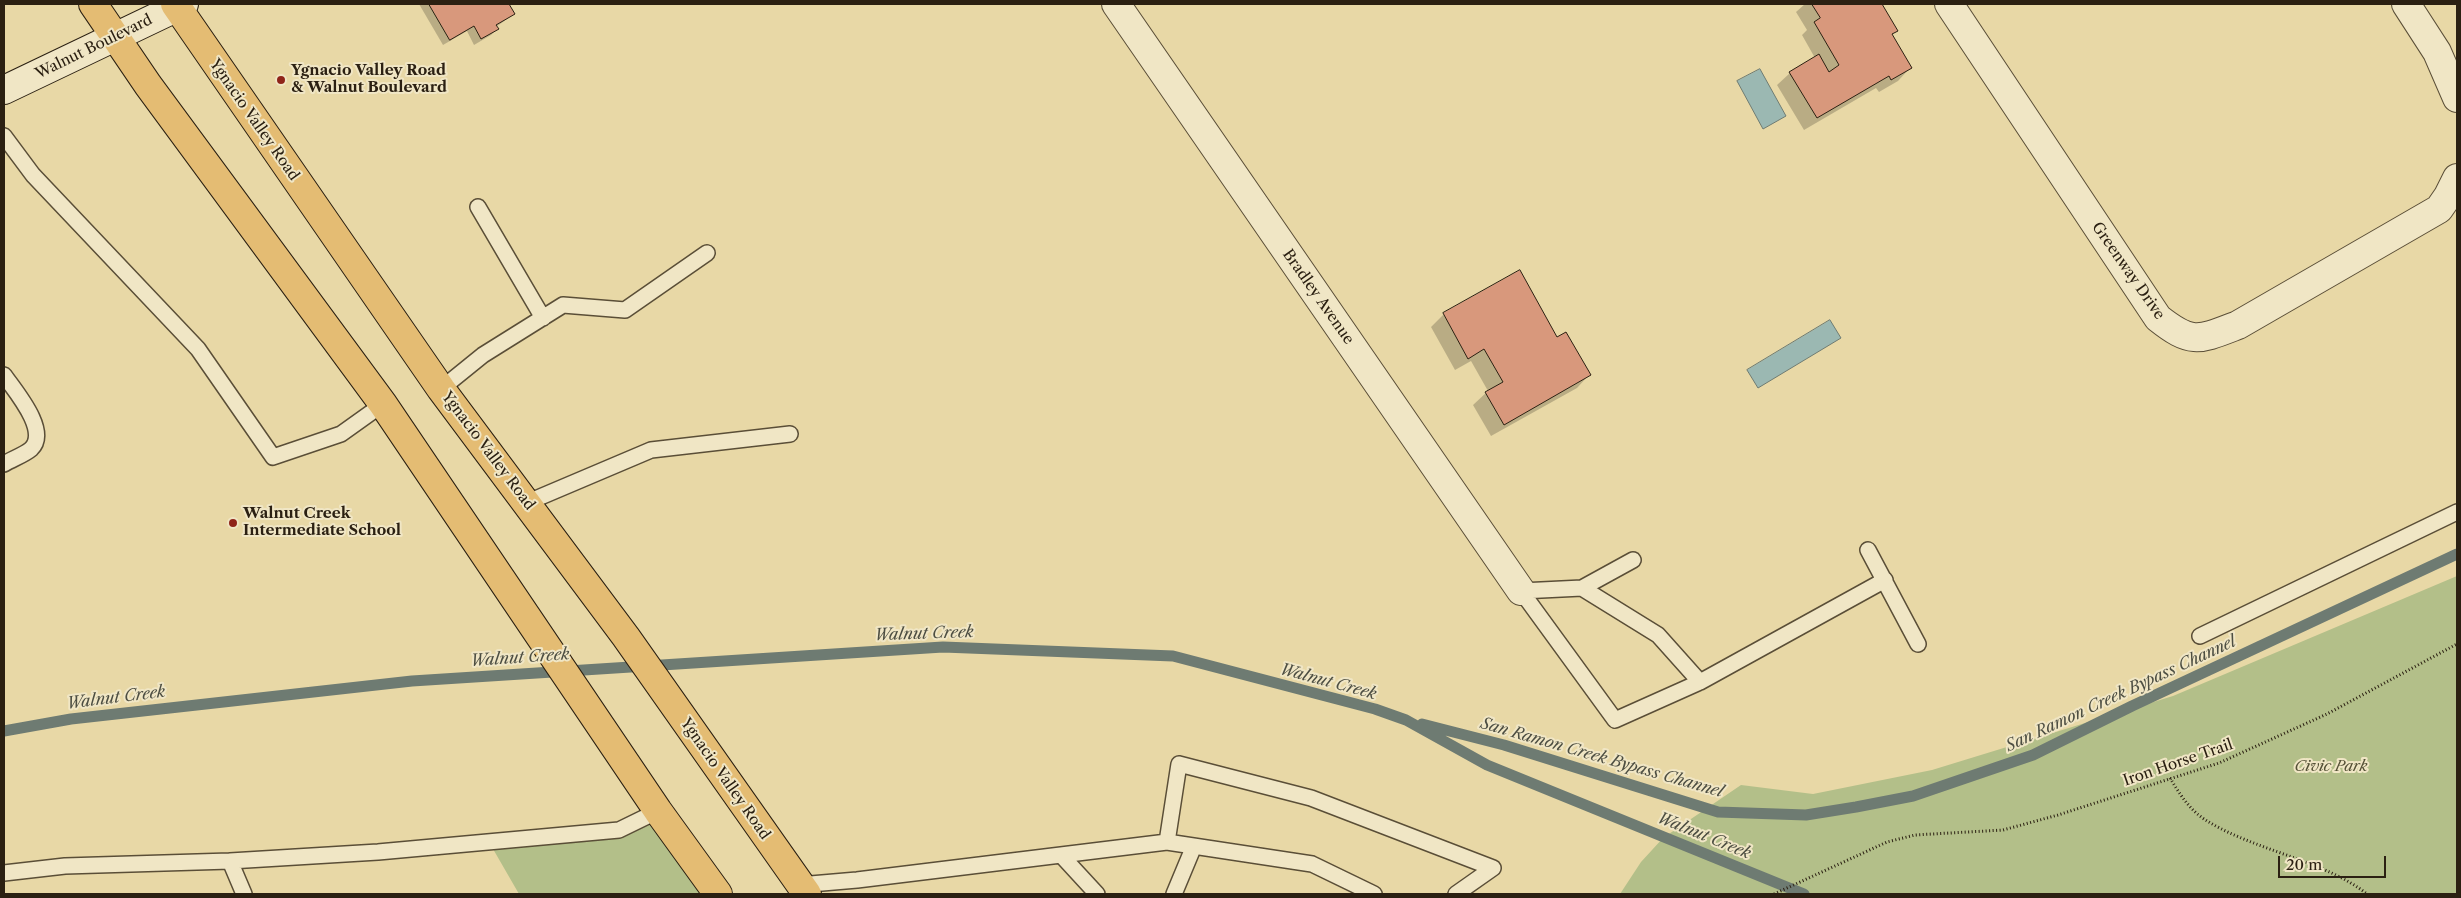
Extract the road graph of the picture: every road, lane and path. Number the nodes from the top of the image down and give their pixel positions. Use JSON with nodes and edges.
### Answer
{"nodes":[{"id":1,"x":93,"y":4,"type":"edge"},
{"id":2,"x":1116,"y":4,"type":"edge"},
{"id":3,"x":1949,"y":4,"type":"edge"},
{"id":4,"x":2406,"y":4,"type":"edge"},
{"id":5,"x":179,"y":5,"type":"edge"},
{"id":6,"x":117,"y":37,"type":"junction"},
{"id":7,"x":4,"y":90,"type":"edge"},
{"id":8,"x":2457,"y":98,"type":"edge"},
{"id":9,"x":4,"y":136,"type":"edge"},
{"id":10,"x":2457,"y":178,"type":"edge"},
{"id":11,"x":478,"y":207,"type":"dead end"},
{"id":12,"x":707,"y":253,"type":"dead end"},
{"id":13,"x":544,"y":318,"type":"junction"},
{"id":14,"x":4,"y":375,"type":"edge"},
{"id":15,"x":441,"y":389,"type":"junction"},
{"id":16,"x":383,"y":404,"type":"junction"},
{"id":17,"x":790,"y":434,"type":"dead end"},
{"id":18,"x":4,"y":464,"type":"edge"},
{"id":19,"x":526,"y":503,"type":"junction"},
{"id":20,"x":2457,"y":512,"type":"edge"},
{"id":21,"x":1868,"y":550,"type":"dead end"},
{"id":22,"x":1633,"y":560,"type":"dead end"},
{"id":23,"x":1884,"y":580,"type":"junction"},
{"id":24,"x":1582,"y":588,"type":"junction"},
{"id":25,"x":1521,"y":591,"type":"junction"},
{"id":26,"x":2200,"y":636,"type":"dead end"},
{"id":27,"x":1918,"y":644,"type":"dead end"},
{"id":28,"x":2457,"y":644,"type":"edge"},
{"id":29,"x":1700,"y":682,"type":"junction"},
{"id":30,"x":2170,"y":778,"type":"junction"},
{"id":31,"x":658,"y":811,"type":"junction"},
{"id":32,"x":1167,"y":842,"type":"junction"},
{"id":33,"x":1194,"y":846,"type":"junction"},
{"id":34,"x":1061,"y":855,"type":"junction"},
{"id":35,"x":230,"y":861,"type":"junction"},
{"id":36,"x":4,"y":873,"type":"edge"},
{"id":37,"x":803,"y":889,"type":"edge"},
{"id":38,"x":244,"y":894,"type":"edge"},
{"id":39,"x":718,"y":894,"type":"edge"},
{"id":40,"x":1097,"y":894,"type":"edge"},
{"id":41,"x":1174,"y":894,"type":"edge"},
{"id":42,"x":1374,"y":894,"type":"edge"},
{"id":43,"x":1456,"y":894,"type":"edge"},
{"id":44,"x":1774,"y":894,"type":"edge"},
{"id":45,"x":2366,"y":894,"type":"edge"}],
"edges":[{"from":1,"to":6,"type":"highway"},
{"from":2,"to":25,"type":"street","name":"Bradley Avenue"},
{"from":3,"to":10,"type":"street","name":"Greenway Drive"},
{"from":4,"to":8,"type":"street"},
{"from":5,"to":6,"type":"street","name":"Walnut Boulevard"},
{"from":5,"to":15,"type":"highway","name":"Ygnacio Valley Road"},
{"from":6,"to":7,"type":"street","name":"Walnut Boulevard"},
{"from":6,"to":16,"type":"highway"},
{"from":9,"to":16,"type":"lane"},
{"from":11,"to":13,"type":"lane"},
{"from":12,"to":13,"type":"lane"},
{"from":13,"to":15,"type":"lane"},
{"from":14,"to":18,"type":"lane"},
{"from":15,"to":19,"type":"highway","name":"Ygnacio Valley Road"},
{"from":16,"to":31,"type":"highway"},
{"from":17,"to":19,"type":"lane"},
{"from":19,"to":37,"type":"highway","name":"Ygnacio Valley Road"},
{"from":20,"to":26,"type":"lane"},
{"from":21,"to":23,"type":"lane"},
{"from":22,"to":24,"type":"lane"},
{"from":23,"to":27,"type":"lane"},
{"from":23,"to":29,"type":"lane"},
{"from":24,"to":25,"type":"lane"},
{"from":24,"to":29,"type":"lane"},
{"from":25,"to":29,"type":"lane"},
{"from":28,"to":30,"type":"path","name":"Iron Horse Trail"},
{"from":30,"to":44,"type":"path","name":"Iron Horse Trail"},
{"from":30,"to":45,"type":"path"},
{"from":31,"to":35,"type":"lane"},
{"from":31,"to":39,"type":"highway"},
{"from":32,"to":33,"type":"lane"},
{"from":32,"to":34,"type":"lane"},
{"from":32,"to":43,"type":"lane"},
{"from":33,"to":41,"type":"lane"},
{"from":33,"to":42,"type":"lane"},
{"from":34,"to":37,"type":"lane"},
{"from":34,"to":40,"type":"lane"},
{"from":35,"to":36,"type":"lane"},
{"from":35,"to":38,"type":"lane"}]}
